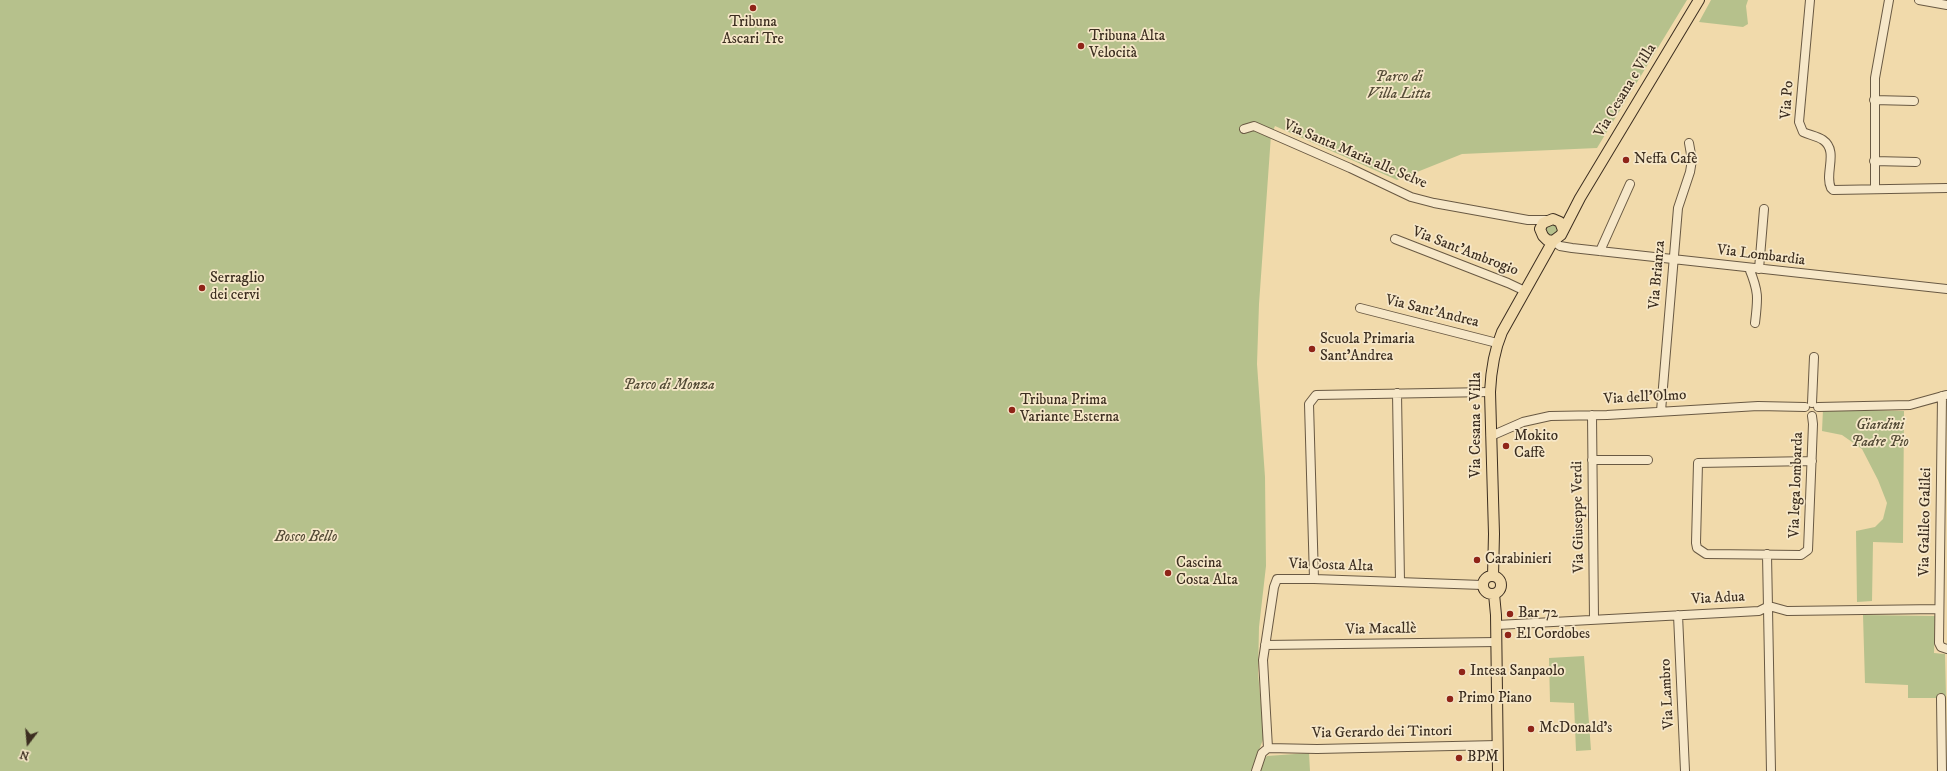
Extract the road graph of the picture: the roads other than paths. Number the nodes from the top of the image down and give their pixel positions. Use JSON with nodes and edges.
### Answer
{"nodes":[{"id":1,"x":1699,"y":0,"type":"edge"},
{"id":2,"x":1810,"y":0,"type":"edge"},
{"id":3,"x":1889,"y":0,"type":"edge"},
{"id":4,"x":1919,"y":0,"type":"edge"},
{"id":5,"x":1947,"y":5,"type":"edge"},
{"id":6,"x":1874,"y":100,"type":"junction"},
{"id":7,"x":1914,"y":101,"type":"dead end"},
{"id":8,"x":1244,"y":129,"type":"dead end"},
{"id":9,"x":1689,"y":143,"type":"dead end"},
{"id":10,"x":1874,"y":161,"type":"junction"},
{"id":11,"x":1916,"y":162,"type":"dead end"},
{"id":12,"x":1630,"y":184,"type":"dead end"},
{"id":13,"x":1947,"y":188,"type":"edge"},
{"id":14,"x":1874,"y":189,"type":"junction"},
{"id":15,"x":1580,"y":198,"type":"junction"},
{"id":16,"x":1764,"y":209,"type":"dead end"},
{"id":17,"x":1528,"y":220,"type":"junction"},
{"id":18,"x":1551,"y":220,"type":"junction"},
{"id":19,"x":1552,"y":235,"type":"junction"},
{"id":20,"x":1394,"y":239,"type":"dead end"},
{"id":21,"x":1600,"y":252,"type":"junction"},
{"id":22,"x":1674,"y":260,"type":"junction"},
{"id":23,"x":1750,"y":268,"type":"junction"},
{"id":24,"x":1759,"y":269,"type":"junction"},
{"id":25,"x":1947,"y":289,"type":"edge"},
{"id":26,"x":1524,"y":292,"type":"junction"},
{"id":27,"x":1360,"y":308,"type":"dead end"},
{"id":28,"x":1755,"y":323,"type":"dead end"},
{"id":29,"x":1497,"y":343,"type":"junction"},
{"id":30,"x":1814,"y":357,"type":"dead end"},
{"id":31,"x":1490,"y":392,"type":"junction"},
{"id":32,"x":1397,"y":393,"type":"junction"},
{"id":33,"x":1945,"y":396,"type":"edge"},
{"id":34,"x":1811,"y":406,"type":"junction"},
{"id":35,"x":1661,"y":411,"type":"junction"},
{"id":36,"x":1592,"y":415,"type":"junction"},
{"id":37,"x":1491,"y":436,"type":"junction"},
{"id":38,"x":1592,"y":460,"type":"junction"},
{"id":39,"x":1648,"y":460,"type":"dead end"},
{"id":40,"x":1812,"y":461,"type":"junction"},
{"id":41,"x":1944,"y":538,"type":"edge"},
{"id":42,"x":1767,"y":554,"type":"junction"},
{"id":43,"x":1493,"y":576,"type":"junction"},
{"id":44,"x":1314,"y":578,"type":"junction"},
{"id":45,"x":1400,"y":582,"type":"junction"},
{"id":46,"x":1482,"y":585,"type":"junction"},
{"id":47,"x":1494,"y":594,"type":"junction"},
{"id":48,"x":1769,"y":606,"type":"junction"},
{"id":49,"x":1939,"y":609,"type":"junction"},
{"id":50,"x":1678,"y":615,"type":"junction"},
{"id":51,"x":1594,"y":619,"type":"junction"},
{"id":52,"x":1497,"y":625,"type":"junction"},
{"id":53,"x":1497,"y":642,"type":"junction"},
{"id":54,"x":1265,"y":645,"type":"junction"},
{"id":55,"x":1944,"y":648,"type":"edge"},
{"id":56,"x":1941,"y":698,"type":"dead end"},
{"id":57,"x":1498,"y":745,"type":"junction"},
{"id":58,"x":1268,"y":748,"type":"junction"},
{"id":59,"x":1256,"y":771,"type":"edge"},
{"id":60,"x":1498,"y":771,"type":"edge"},
{"id":61,"x":1686,"y":771,"type":"edge"},
{"id":62,"x":1771,"y":771,"type":"edge"},
{"id":63,"x":1942,"y":771,"type":"edge"}],
"edges":[{"from":1,"to":15,"type":"main road","name":"Via Cesana e Villa"},
{"from":2,"to":14,"type":"street","name":"Via Po"},
{"from":3,"to":6,"type":"street"},
{"from":4,"to":5,"type":"street"},
{"from":6,"to":7,"type":"street"},
{"from":6,"to":10,"type":"street"},
{"from":8,"to":17,"type":"street","name":"Via Santa Maria alle Selve"},
{"from":9,"to":22,"type":"street","name":"Via Brianza"},
{"from":10,"to":11,"type":"street"},
{"from":10,"to":14,"type":"street"},
{"from":12,"to":21,"type":"street"},
{"from":13,"to":14,"type":"street","name":"Via Po"},
{"from":15,"to":18,"type":"main road","name":"Via Cesana e Villa"},
{"from":15,"to":19,"type":"main road","name":"Via Cesana e Villa"},
{"from":16,"to":24,"type":"street"},
{"from":17,"to":18,"type":"street","name":"Via Santa Maria alle Selve"},
{"from":17,"to":19,"type":"street","name":"Via Santa Maria alle Selve"},
{"from":18,"to":19,"type":"main road"},
{"from":18,"to":19,"type":"main road"},
{"from":19,"to":21,"type":"street","name":"Via Lombardia"},
{"from":19,"to":26,"type":"main road","name":"Via Cesana e Villa"},
{"from":20,"to":26,"type":"street","name":"Via Sant'Ambrogio"},
{"from":21,"to":22,"type":"street","name":"Via Lombardia"},
{"from":22,"to":23,"type":"street","name":"Via Lombardia"},
{"from":22,"to":35,"type":"street","name":"Via Brianza"},
{"from":23,"to":24,"type":"street","name":"Via Lombardia"},
{"from":23,"to":28,"type":"street"},
{"from":24,"to":25,"type":"street","name":"Via Lombardia"},
{"from":26,"to":29,"type":"main road","name":"Via Cesana e Villa"},
{"from":27,"to":29,"type":"street","name":"Via Sant'Andrea"},
{"from":29,"to":31,"type":"main road","name":"Via Cesana e Villa"},
{"from":30,"to":34,"type":"street"},
{"from":31,"to":32,"type":"street"},
{"from":31,"to":37,"type":"main road","name":"Via Cesana e Villa"},
{"from":32,"to":44,"type":"street"},
{"from":32,"to":45,"type":"street"},
{"from":33,"to":34,"type":"street","name":"Via dell'Olmo"},
{"from":33,"to":41,"type":"street","name":"Via Galileo Galilei"},
{"from":34,"to":35,"type":"street","name":"Via dell'Olmo"},
{"from":34,"to":40,"type":"street","name":"Via lega lombarda"},
{"from":35,"to":36,"type":"street","name":"Via dell'Olmo"},
{"from":36,"to":37,"type":"street","name":"Via dell'Olmo"},
{"from":36,"to":38,"type":"street","name":"Via Giuseppe Verdi"},
{"from":37,"to":43,"type":"main road","name":"Via Cesana e Villa"},
{"from":38,"to":39,"type":"street"},
{"from":38,"to":51,"type":"street","name":"Via Giuseppe Verdi"},
{"from":40,"to":42,"type":"street","name":"Via lega lombarda"},
{"from":40,"to":42,"type":"street"},
{"from":41,"to":49,"type":"street","name":"Via Galileo Galilei"},
{"from":42,"to":48,"type":"street"},
{"from":43,"to":46,"type":"main road"},
{"from":43,"to":47,"type":"main road"},
{"from":44,"to":45,"type":"street","name":"Via Costa Alta"},
{"from":44,"to":54,"type":"street","name":"Via Costa Alta"},
{"from":45,"to":46,"type":"street","name":"Via Costa Alta"},
{"from":46,"to":47,"type":"main road"},
{"from":47,"to":52,"type":"main road"},
{"from":48,"to":49,"type":"street"},
{"from":48,"to":50,"type":"street","name":"Via Adua"},
{"from":48,"to":62,"type":"street"},
{"from":49,"to":55,"type":"street","name":"Via Galileo Galilei"},
{"from":50,"to":51,"type":"street","name":"Via Adua"},
{"from":50,"to":61,"type":"street","name":"Via Lambro"},
{"from":51,"to":52,"type":"street","name":"Via Adua"},
{"from":52,"to":53,"type":"main road"},
{"from":53,"to":54,"type":"street","name":"Via Macallè"},
{"from":53,"to":57,"type":"main road"},
{"from":54,"to":58,"type":"street","name":"Via Costa Alta"},
{"from":56,"to":63,"type":"street"},
{"from":57,"to":58,"type":"street","name":"Via Gerardo dei Tintori"},
{"from":57,"to":60,"type":"main road"},
{"from":58,"to":59,"type":"street"}]}
